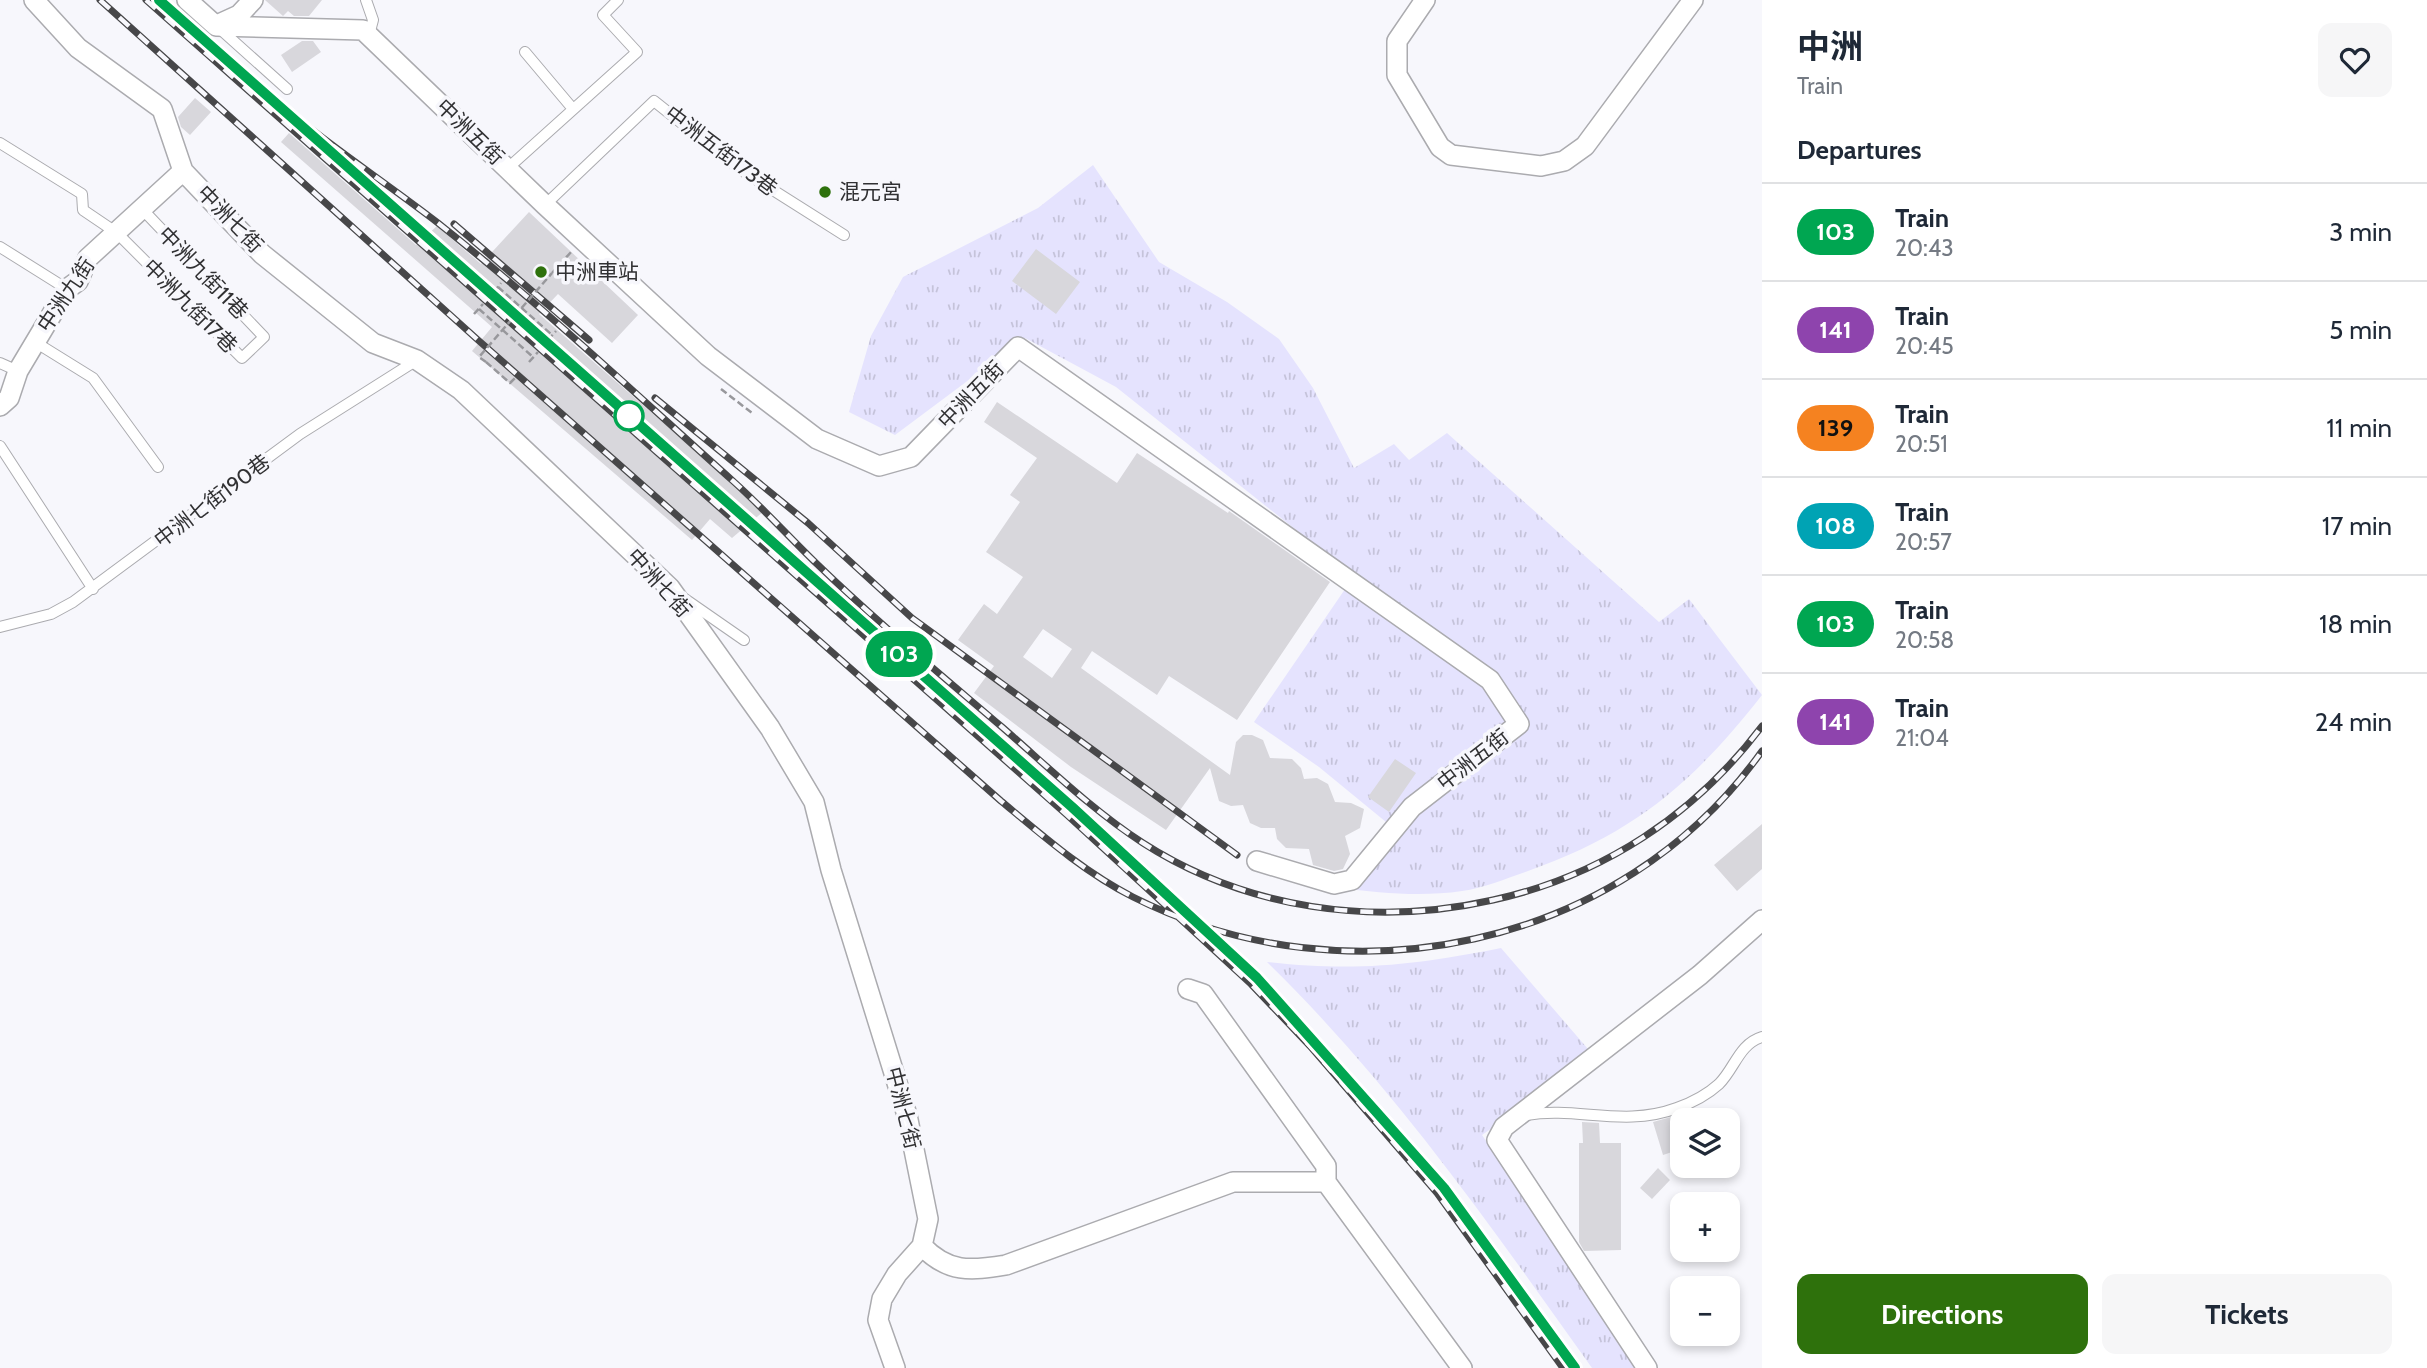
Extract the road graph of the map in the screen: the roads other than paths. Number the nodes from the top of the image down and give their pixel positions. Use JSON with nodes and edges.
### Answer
{"nodes":[{"id":1,"x":34,"y":0,"type":"edge"},
{"id":2,"x":187,"y":0,"type":"edge"},
{"id":3,"x":253,"y":0,"type":"edge"},
{"id":4,"x":366,"y":0,"type":"edge"},
{"id":5,"x":618,"y":0,"type":"edge"},
{"id":6,"x":1425,"y":0,"type":"edge"},
{"id":7,"x":1693,"y":0,"type":"edge"},
{"id":8,"x":216,"y":26,"type":"junction"},
{"id":9,"x":369,"y":35,"type":"junction"},
{"id":10,"x":525,"y":52,"type":"dead end"},
{"id":11,"x":288,"y":89,"type":"dead end"},
{"id":12,"x":573,"y":109,"type":"junction"},
{"id":13,"x":0,"y":143,"type":"edge"},
{"id":14,"x":508,"y":168,"type":"junction"},
{"id":15,"x":183,"y":171,"type":"junction"},
{"id":16,"x":545,"y":205,"type":"junction"},
{"id":17,"x":143,"y":210,"type":"junction"},
{"id":18,"x":117,"y":233,"type":"junction"},
{"id":19,"x":844,"y":235,"type":"dead end"},
{"id":20,"x":0,"y":247,"type":"edge"},
{"id":21,"x":67,"y":289,"type":"junction"},
{"id":22,"x":264,"y":337,"type":"joint"},
{"id":23,"x":34,"y":342,"type":"junction"},
{"id":24,"x":416,"y":360,"type":"junction"},
{"id":25,"x":9,"y":367,"type":"edge"},
{"id":26,"x":0,"y":406,"type":"edge"},
{"id":27,"x":0,"y":446,"type":"edge"},
{"id":28,"x":158,"y":467,"type":"dead end"},
{"id":29,"x":670,"y":588,"type":"junction"},
{"id":30,"x":93,"y":589,"type":"junction"},
{"id":31,"x":0,"y":627,"type":"edge"},
{"id":32,"x":744,"y":640,"type":"dead end"},
{"id":33,"x":1257,"y":862,"type":"dead end"},
{"id":34,"x":1762,"y":920,"type":"edge"},
{"id":35,"x":1188,"y":989,"type":"dead end"},
{"id":36,"x":1762,"y":1037,"type":"edge"},
{"id":37,"x":1518,"y":1116,"type":"junction"},
{"id":38,"x":1326,"y":1182,"type":"junction"},
{"id":39,"x":922,"y":1246,"type":"junction"},
{"id":40,"x":895,"y":1368,"type":"edge"},
{"id":41,"x":1462,"y":1368,"type":"edge"},
{"id":42,"x":1647,"y":1368,"type":"edge"}],
"edges":[{"from":1,"to":15,"type":"street","name":"中洲七街"},
{"from":2,"to":8,"type":"street"},
{"from":3,"to":8,"type":"street"},
{"from":4,"to":9,"type":"lane"},
{"from":5,"to":12,"type":"lane"},
{"from":6,"to":7,"type":"street"},
{"from":8,"to":9,"type":"street"},
{"from":8,"to":11,"type":"lane"},
{"from":9,"to":14,"type":"street","name":"中洲五街"},
{"from":10,"to":12,"type":"lane"},
{"from":12,"to":14,"type":"lane"},
{"from":13,"to":18,"type":"lane"},
{"from":14,"to":16,"type":"street","name":"中洲五街"},
{"from":15,"to":17,"type":"street","name":"中洲九街"},
{"from":15,"to":24,"type":"street","name":"中洲七街"},
{"from":16,"to":19,"type":"lane","name":"中洲五街173巷"},
{"from":16,"to":33,"type":"street","name":"中洲五街"},
{"from":17,"to":18,"type":"street","name":"中洲九街"},
{"from":17,"to":22,"type":"lane","name":"中洲九街11巷"},
{"from":18,"to":21,"type":"street","name":"中洲九街"},
{"from":18,"to":22,"type":"lane","name":"中洲九街17巷"},
{"from":20,"to":21,"type":"lane"},
{"from":21,"to":23,"type":"street","name":"中洲九街"},
{"from":23,"to":25,"type":"street","name":"中洲九街"},
{"from":23,"to":28,"type":"lane"},
{"from":24,"to":29,"type":"street","name":"中洲七街"},
{"from":24,"to":30,"type":"lane","name":"中洲七街190巷"},
{"from":25,"to":26,"type":"street","name":"中洲九街"},
{"from":27,"to":30,"type":"lane"},
{"from":29,"to":32,"type":"lane"},
{"from":29,"to":39,"type":"street","name":"中洲七街"},
{"from":30,"to":31,"type":"lane","name":"中洲七街190巷"},
{"from":34,"to":37,"type":"street"},
{"from":35,"to":38,"type":"street"},
{"from":36,"to":37,"type":"lane"},
{"from":37,"to":42,"type":"street"},
{"from":38,"to":39,"type":"street"},
{"from":38,"to":41,"type":"street"},
{"from":39,"to":40,"type":"street"}]}
